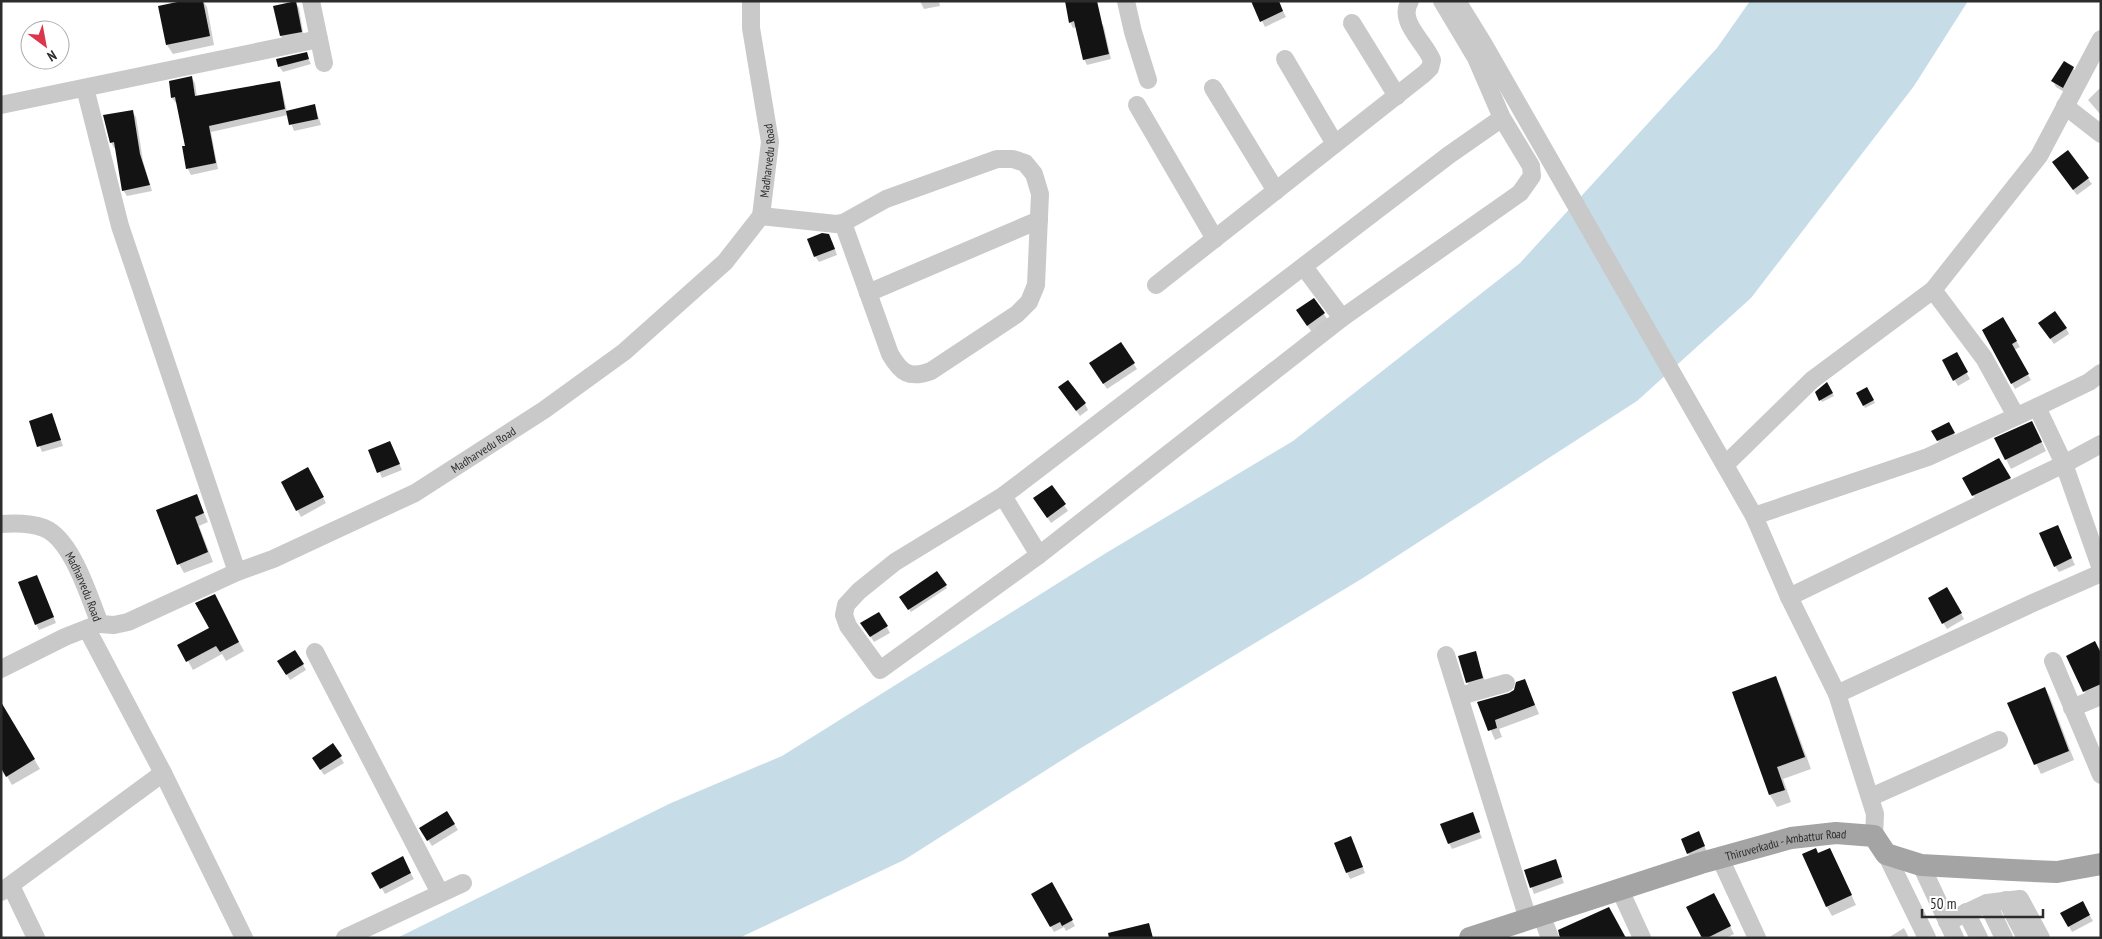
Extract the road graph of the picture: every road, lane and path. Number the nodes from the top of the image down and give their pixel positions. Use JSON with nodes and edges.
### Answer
{"nodes":[{"id":1,"x":312,"y":1,"type":"edge"},
{"id":2,"x":751,"y":1,"type":"edge"},
{"id":3,"x":1126,"y":1,"type":"edge"},
{"id":4,"x":1410,"y":1,"type":"edge"},
{"id":5,"x":1442,"y":1,"type":"edge"},
{"id":6,"x":1457,"y":1,"type":"edge"},
{"id":7,"x":1352,"y":23,"type":"dead end"},
{"id":8,"x":319,"y":38,"type":"junction"},
{"id":9,"x":2101,"y":39,"type":"edge"},
{"id":10,"x":1285,"y":59,"type":"dead end"},
{"id":11,"x":324,"y":63,"type":"dead end"},
{"id":12,"x":1148,"y":80,"type":"dead end"},
{"id":13,"x":85,"y":88,"type":"junction"},
{"id":14,"x":1213,"y":88,"type":"dead end"},
{"id":15,"x":1397,"y":96,"type":"junction"},
{"id":16,"x":1,"y":105,"type":"edge"},
{"id":17,"x":1137,"y":105,"type":"dead end"},
{"id":18,"x":2065,"y":106,"type":"junction"},
{"id":19,"x":1502,"y":118,"type":"junction"},
{"id":20,"x":2101,"y":134,"type":"edge"},
{"id":21,"x":1335,"y":144,"type":"junction"},
{"id":22,"x":1276,"y":191,"type":"junction"},
{"id":23,"x":761,"y":216,"type":"junction"},
{"id":24,"x":1039,"y":220,"type":"junction"},
{"id":25,"x":843,"y":223,"type":"junction"},
{"id":26,"x":1215,"y":239,"type":"junction"},
{"id":27,"x":1304,"y":266,"type":"junction"},
{"id":28,"x":1156,"y":285,"type":"dead end"},
{"id":29,"x":1933,"y":290,"type":"junction"},
{"id":30,"x":868,"y":293,"type":"junction"},
{"id":31,"x":1342,"y":318,"type":"junction"},
{"id":32,"x":2101,"y":373,"type":"edge"},
{"id":33,"x":2037,"y":407,"type":"junction"},
{"id":34,"x":2016,"y":416,"type":"junction"},
{"id":35,"x":2101,"y":444,"type":"edge"},
{"id":36,"x":2064,"y":464,"type":"junction"},
{"id":37,"x":1725,"y":465,"type":"junction"},
{"id":38,"x":1003,"y":496,"type":"junction"},
{"id":39,"x":1754,"y":516,"type":"junction"},
{"id":40,"x":1,"y":524,"type":"edge"},
{"id":41,"x":1039,"y":555,"type":"junction"},
{"id":42,"x":2101,"y":569,"type":"edge"},
{"id":43,"x":237,"y":572,"type":"junction"},
{"id":44,"x":2101,"y":573,"type":"edge"},
{"id":45,"x":1789,"y":597,"type":"junction"},
{"id":46,"x":94,"y":626,"type":"junction"},
{"id":47,"x":315,"y":652,"type":"dead end"},
{"id":48,"x":1446,"y":655,"type":"dead end"},
{"id":49,"x":2053,"y":661,"type":"dead end"},
{"id":50,"x":1,"y":670,"type":"edge"},
{"id":51,"x":1506,"y":682,"type":"dead end"},
{"id":52,"x":1837,"y":694,"type":"junction"},
{"id":53,"x":1460,"y":696,"type":"junction"},
{"id":54,"x":2101,"y":696,"type":"edge"},
{"id":55,"x":2072,"y":708,"type":"junction"},
{"id":56,"x":2000,"y":740,"type":"dead end"},
{"id":57,"x":162,"y":773,"type":"junction"},
{"id":58,"x":2101,"y":775,"type":"edge"},
{"id":59,"x":1871,"y":797,"type":"junction"},
{"id":60,"x":1874,"y":836,"type":"junction"},
{"id":61,"x":1886,"y":854,"type":"junction"},
{"id":62,"x":1720,"y":858,"type":"junction"},
{"id":63,"x":2101,"y":864,"type":"edge"},
{"id":64,"x":1921,"y":865,"type":"junction"},
{"id":65,"x":2012,"y":870,"type":"junction"},
{"id":66,"x":463,"y":883,"type":"dead end"},
{"id":67,"x":6,"y":889,"type":"edge"},
{"id":68,"x":1620,"y":890,"type":"junction"},
{"id":69,"x":440,"y":893,"type":"junction"},
{"id":70,"x":2013,"y":899,"type":"junction"},
{"id":71,"x":1987,"y":903,"type":"junction"},
{"id":72,"x":1966,"y":912,"type":"junction"},
{"id":73,"x":1535,"y":917,"type":"junction"},
{"id":74,"x":1947,"y":922,"type":"junction"},
{"id":75,"x":36,"y":938,"type":"edge"},
{"id":76,"x":244,"y":938,"type":"edge"},
{"id":77,"x":345,"y":938,"type":"edge"},
{"id":78,"x":1470,"y":938,"type":"edge"},
{"id":79,"x":1550,"y":938,"type":"edge"},
{"id":80,"x":1642,"y":938,"type":"edge"},
{"id":81,"x":1757,"y":938,"type":"edge"},
{"id":82,"x":1927,"y":938,"type":"edge"},
{"id":83,"x":1955,"y":938,"type":"edge"},
{"id":84,"x":1979,"y":938,"type":"edge"},
{"id":85,"x":2004,"y":938,"type":"edge"},
{"id":86,"x":2026,"y":938,"type":"edge"},
{"id":87,"x":2041,"y":938,"type":"edge"}],
"edges":[{"from":1,"to":8,"type":"street"},
{"from":2,"to":23,"type":"street","name":"Madharvedu Road"},
{"from":3,"to":12,"type":"street"},
{"from":4,"to":15,"type":"street"},
{"from":5,"to":19,"type":"street"},
{"from":6,"to":37,"type":"street"},
{"from":7,"to":15,"type":"street"},
{"from":8,"to":11,"type":"street"},
{"from":8,"to":13,"type":"street"},
{"from":9,"to":18,"type":"street"},
{"from":10,"to":21,"type":"street"},
{"from":13,"to":16,"type":"street"},
{"from":13,"to":43,"type":"street"},
{"from":14,"to":22,"type":"street"},
{"from":15,"to":21,"type":"street"},
{"from":17,"to":26,"type":"street"},
{"from":18,"to":20,"type":"street"},
{"from":18,"to":29,"type":"street"},
{"from":19,"to":27,"type":"street"},
{"from":19,"to":31,"type":"street"},
{"from":21,"to":22,"type":"street"},
{"from":22,"to":26,"type":"street"},
{"from":23,"to":25,"type":"street"},
{"from":23,"to":43,"type":"street","name":"Madharvedu Road"},
{"from":24,"to":25,"type":"street"},
{"from":24,"to":30,"type":"street"},
{"from":24,"to":30,"type":"street"},
{"from":25,"to":30,"type":"street"},
{"from":26,"to":28,"type":"street"},
{"from":27,"to":31,"type":"street"},
{"from":27,"to":38,"type":"street"},
{"from":29,"to":34,"type":"street"},
{"from":29,"to":37,"type":"street"},
{"from":31,"to":41,"type":"street"},
{"from":32,"to":33,"type":"street"},
{"from":33,"to":34,"type":"street"},
{"from":33,"to":36,"type":"street"},
{"from":34,"to":39,"type":"street"},
{"from":35,"to":36,"type":"street"},
{"from":36,"to":42,"type":"street"},
{"from":36,"to":45,"type":"street"},
{"from":37,"to":39,"type":"street"},
{"from":38,"to":41,"type":"street"},
{"from":38,"to":41,"type":"street"},
{"from":39,"to":45,"type":"street"},
{"from":40,"to":46,"type":"street","name":"Madharvedu Road"},
{"from":43,"to":46,"type":"street","name":"Madharvedu Road"},
{"from":44,"to":52,"type":"street"},
{"from":45,"to":52,"type":"street"},
{"from":46,"to":50,"type":"street"},
{"from":46,"to":57,"type":"street"},
{"from":47,"to":69,"type":"street"},
{"from":48,"to":53,"type":"street"},
{"from":49,"to":55,"type":"street"},
{"from":51,"to":53,"type":"street"},
{"from":52,"to":59,"type":"street"},
{"from":53,"to":73,"type":"street"},
{"from":54,"to":55,"type":"street"},
{"from":55,"to":58,"type":"street"},
{"from":56,"to":59,"type":"street"},
{"from":57,"to":67,"type":"street"},
{"from":57,"to":76,"type":"street"},
{"from":59,"to":60,"type":"street"},
{"from":60,"to":61,"type":"main road"},
{"from":60,"to":62,"type":"main road","name":"Thiruverkadu - Ambattur Road"},
{"from":61,"to":64,"type":"main road"},
{"from":61,"to":82,"type":"street"},
{"from":62,"to":68,"type":"main road","name":"Thiruverkadu - Ambattur Road"},
{"from":62,"to":81,"type":"street"},
{"from":63,"to":65,"type":"main road"},
{"from":64,"to":65,"type":"main road"},
{"from":64,"to":74,"type":"street"},
{"from":65,"to":70,"type":"street"},
{"from":66,"to":69,"type":"street"},
{"from":67,"to":75,"type":"street"},
{"from":68,"to":73,"type":"main road","name":"Thiruverkadu - Ambattur Road"},
{"from":68,"to":80,"type":"street"},
{"from":69,"to":77,"type":"street"},
{"from":70,"to":71,"type":"street"},
{"from":70,"to":86,"type":"street"},
{"from":70,"to":87,"type":"street"},
{"from":71,"to":72,"type":"street"},
{"from":71,"to":85,"type":"street"},
{"from":72,"to":74,"type":"street"},
{"from":72,"to":84,"type":"street"},
{"from":73,"to":78,"type":"main road","name":"Thiruverkadu - Ambattur Road"},
{"from":73,"to":79,"type":"street"},
{"from":74,"to":83,"type":"street"}]}
